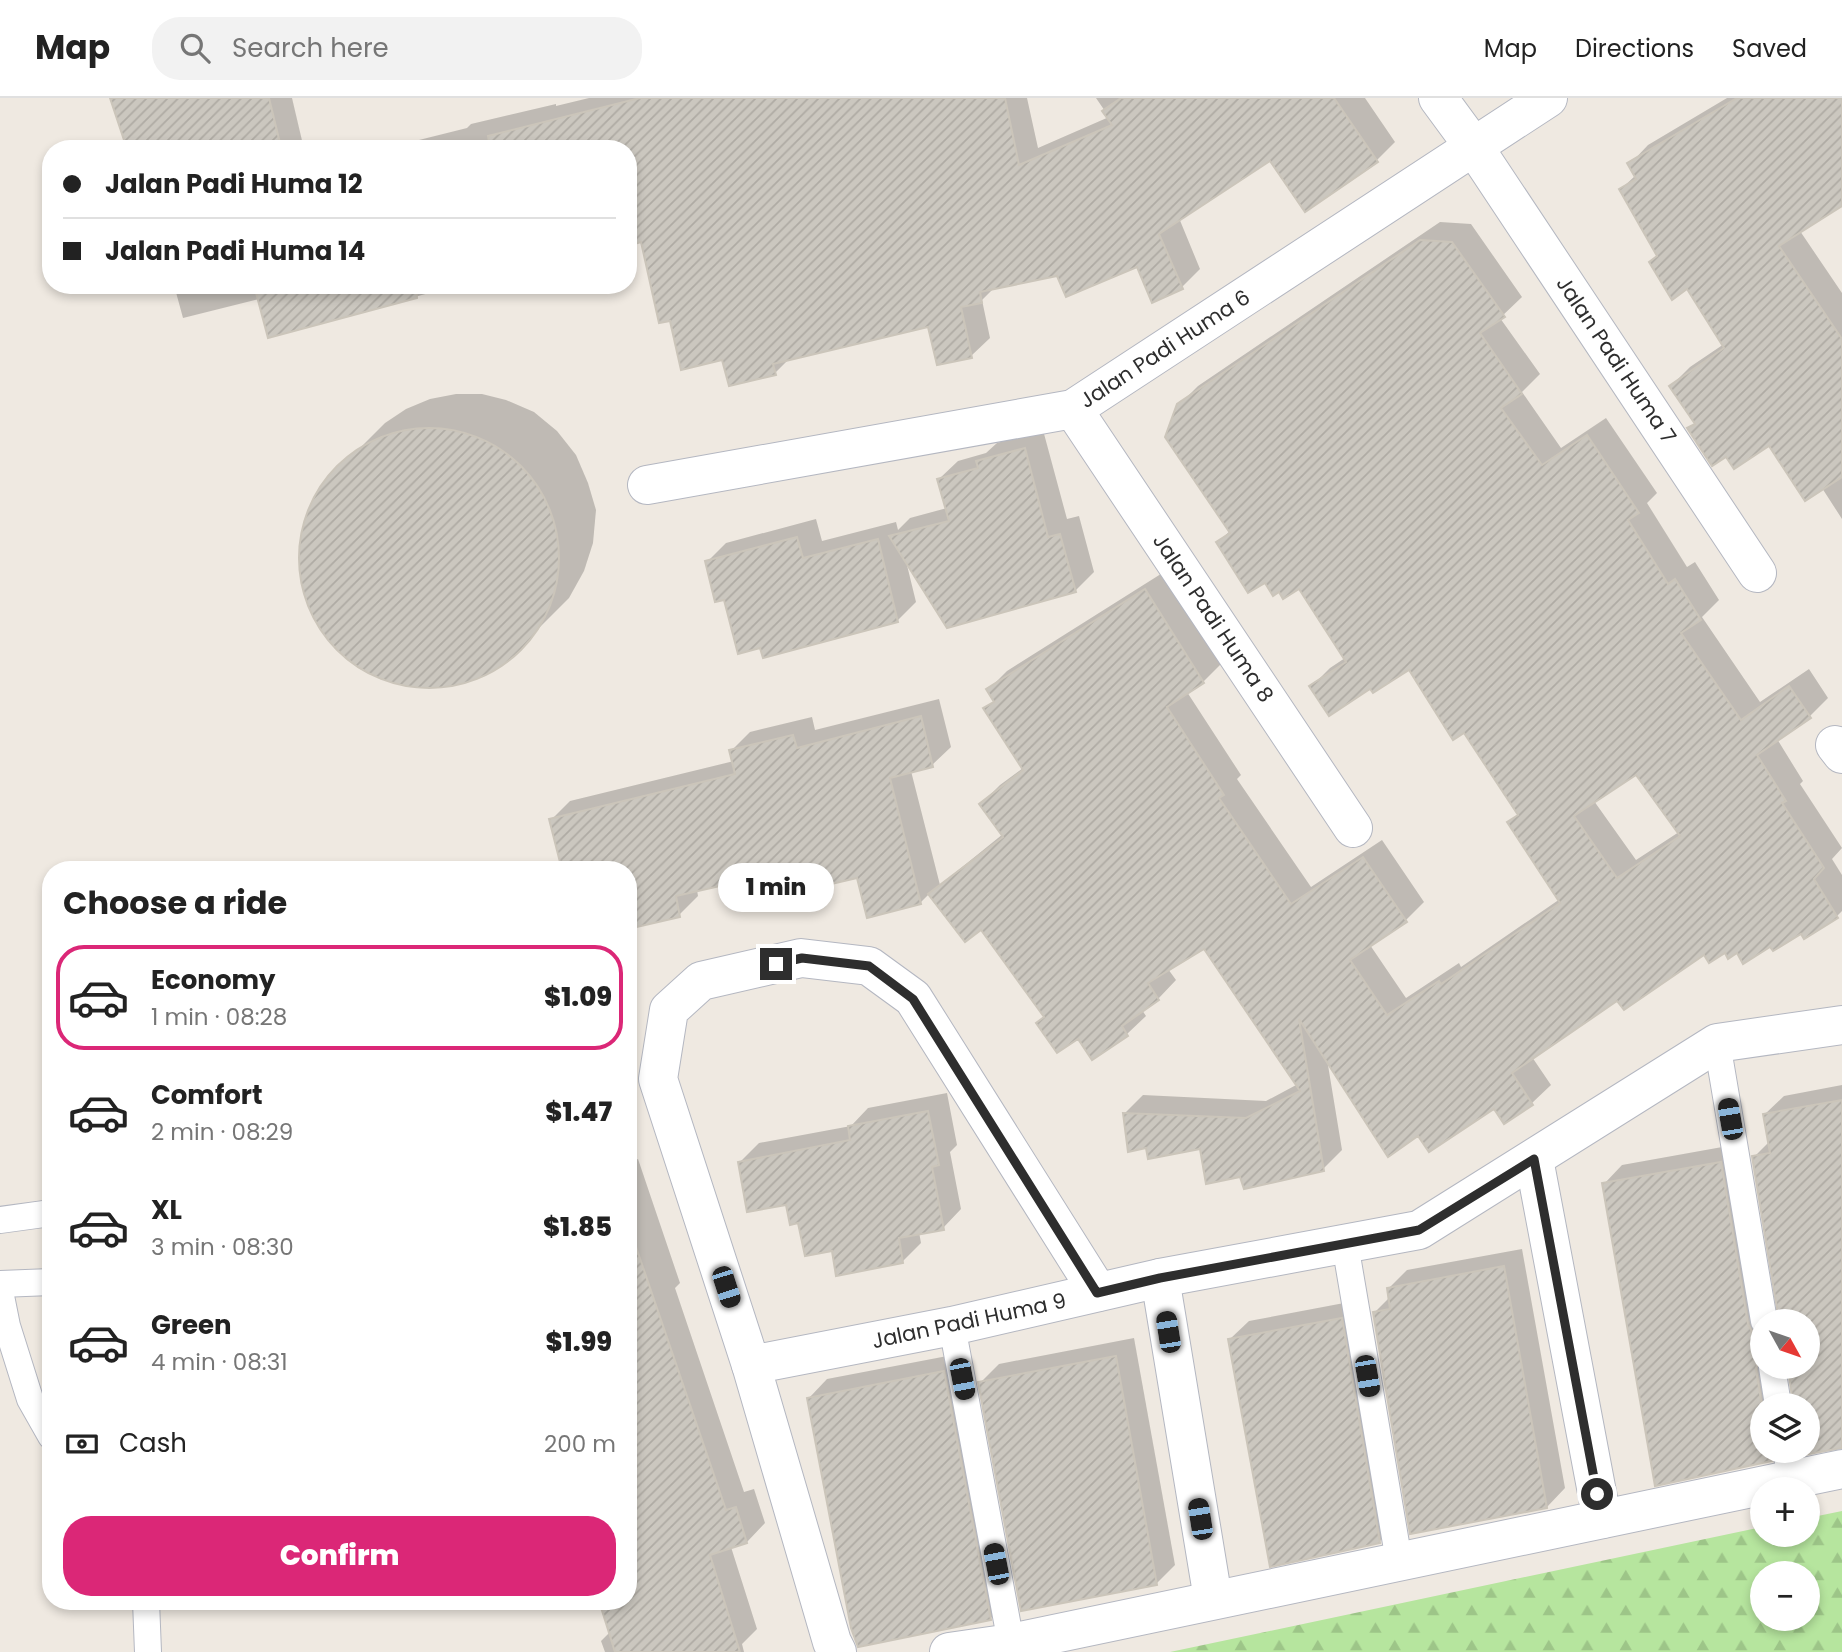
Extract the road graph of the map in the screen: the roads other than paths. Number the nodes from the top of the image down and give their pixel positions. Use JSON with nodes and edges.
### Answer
{"nodes":[{"id":1,"x":1438,"y":98,"type":"edge"},
{"id":2,"x":1548,"y":98,"type":"edge"},
{"id":3,"x":1474,"y":147,"type":"junction"},
{"id":4,"x":1073,"y":409,"type":"junction"},
{"id":5,"x":647,"y":485,"type":"dead end"},
{"id":6,"x":1757,"y":573,"type":"dead end"},
{"id":7,"x":1353,"y":828,"type":"dead end"},
{"id":8,"x":1842,"y":1025,"type":"edge"},
{"id":9,"x":1717,"y":1043,"type":"junction"},
{"id":10,"x":1534,"y":1159,"type":"junction"},
{"id":11,"x":42,"y":1214,"type":"edge"},
{"id":12,"x":0,"y":1220,"type":"edge"},
{"id":13,"x":1345,"y":1244,"type":"junction"},
{"id":14,"x":1160,"y":1278,"type":"junction"},
{"id":15,"x":42,"y":1282,"type":"edge"},
{"id":16,"x":0,"y":1284,"type":"edge"},
{"id":17,"x":0,"y":1291,"type":"edge"},
{"id":18,"x":1097,"y":1293,"type":"junction"},
{"id":19,"x":1762,"y":1309,"type":"edge"},
{"id":20,"x":952,"y":1326,"type":"junction"},
{"id":21,"x":751,"y":1365,"type":"junction"},
{"id":22,"x":42,"y":1420,"type":"edge"},
{"id":23,"x":1788,"y":1465,"type":"edge"},
{"id":24,"x":1842,"y":1469,"type":"edge"},
{"id":25,"x":1602,"y":1519,"type":"junction"},
{"id":26,"x":1399,"y":1561,"type":"junction"},
{"id":27,"x":1213,"y":1599,"type":"junction"},
{"id":28,"x":146,"y":1610,"type":"edge"},
{"id":29,"x":1011,"y":1643,"type":"junction"},
{"id":30,"x":148,"y":1652,"type":"edge"},
{"id":31,"x":837,"y":1652,"type":"edge"},
{"id":32,"x":950,"y":1652,"type":"edge"}],
"edges":[{"from":1,"to":3,"type":"street","name":"Jalan Padi Huma 7"},
{"from":2,"to":3,"type":"street","name":"Jalan Padi Huma 6"},
{"from":3,"to":4,"type":"street","name":"Jalan Padi Huma 6"},
{"from":3,"to":6,"type":"street","name":"Jalan Padi Huma 7"},
{"from":4,"to":5,"type":"street","name":"Jalan Padi Huma 6"},
{"from":4,"to":7,"type":"street","name":"Jalan Padi Huma 8"},
{"from":8,"to":9,"type":"street","name":"Jalan Padi Huma 9"},
{"from":9,"to":10,"type":"street","name":"Jalan Padi Huma 9"},
{"from":9,"to":19,"type":"lane"},
{"from":10,"to":13,"type":"street","name":"Jalan Padi Huma 9"},
{"from":10,"to":25,"type":"street"},
{"from":11,"to":12,"type":"lane"},
{"from":13,"to":14,"type":"street","name":"Jalan Padi Huma 9"},
{"from":13,"to":26,"type":"lane"},
{"from":14,"to":18,"type":"street","name":"Jalan Padi Huma 9"},
{"from":14,"to":27,"type":"street"},
{"from":15,"to":16,"type":"lane"},
{"from":17,"to":22,"type":"lane"},
{"from":18,"to":20,"type":"street","name":"Jalan Padi Huma 9"},
{"from":18,"to":21,"type":"street"},
{"from":20,"to":21,"type":"street","name":"Jalan Padi Huma 9"},
{"from":20,"to":29,"type":"lane"},
{"from":21,"to":31,"type":"street"},
{"from":23,"to":24,"type":"street"},
{"from":23,"to":25,"type":"street"},
{"from":25,"to":26,"type":"street"},
{"from":26,"to":27,"type":"street"},
{"from":27,"to":29,"type":"street"},
{"from":28,"to":30,"type":"lane"},
{"from":29,"to":32,"type":"street"}]}
